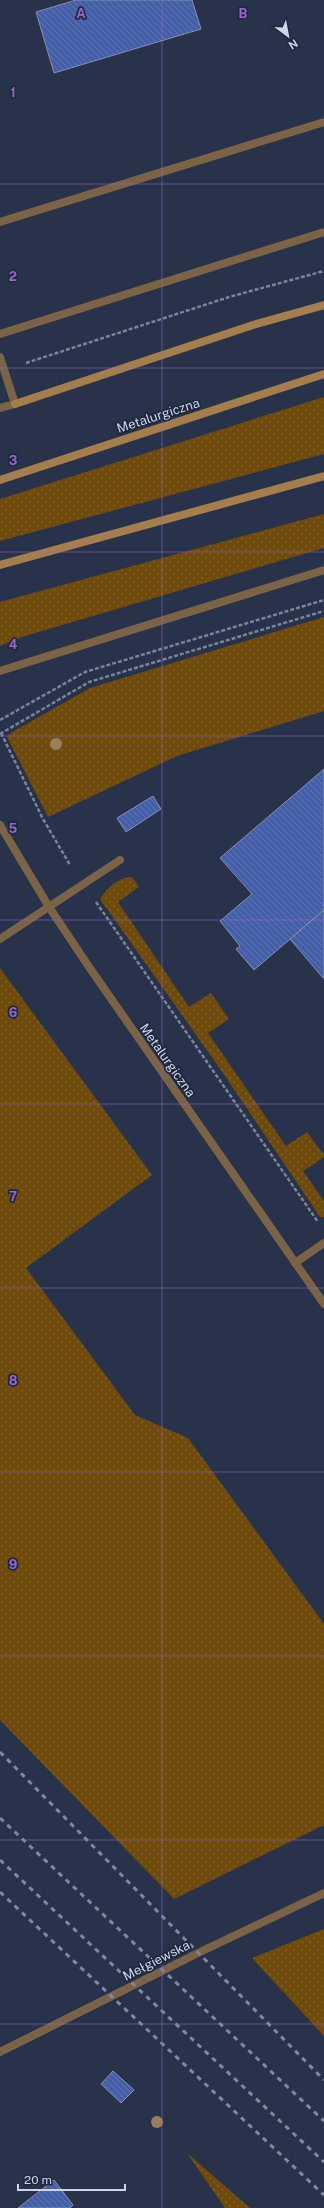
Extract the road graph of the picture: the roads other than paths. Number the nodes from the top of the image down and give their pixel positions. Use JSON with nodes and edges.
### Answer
{"nodes":[{"id":1,"x":324,"y":122,"type":"edge"},
{"id":2,"x":0,"y":222,"type":"edge"},
{"id":3,"x":324,"y":232,"type":"edge"},
{"id":4,"x":324,"y":305,"type":"edge"},
{"id":5,"x":0,"y":334,"type":"edge"},
{"id":6,"x":0,"y":357,"type":"edge"},
{"id":7,"x":324,"y":374,"type":"edge"},
{"id":8,"x":15,"y":404,"type":"junction"},
{"id":9,"x":0,"y":408,"type":"edge"},
{"id":10,"x":324,"y":476,"type":"edge"},
{"id":11,"x":0,"y":480,"type":"edge"},
{"id":12,"x":0,"y":565,"type":"edge"},
{"id":13,"x":324,"y":570,"type":"edge"},
{"id":14,"x":0,"y":671,"type":"edge"},
{"id":15,"x":0,"y":825,"type":"edge"},
{"id":16,"x":120,"y":860,"type":"dead end"},
{"id":17,"x":49,"y":907,"type":"junction"},
{"id":18,"x":0,"y":939,"type":"edge"},
{"id":19,"x":324,"y":1243,"type":"edge"},
{"id":20,"x":295,"y":1263,"type":"junction"},
{"id":21,"x":324,"y":1304,"type":"edge"},
{"id":22,"x":324,"y":1893,"type":"edge"},
{"id":23,"x":0,"y":2052,"type":"edge"}],
"edges":[{"from":1,"to":2,"type":"street"},
{"from":3,"to":5,"type":"street"},
{"from":4,"to":8,"type":"main road"},
{"from":6,"to":8,"type":"street"},
{"from":7,"to":11,"type":"main road","name":"Metalurgiczna"},
{"from":8,"to":9,"type":"street"},
{"from":10,"to":12,"type":"main road"},
{"from":13,"to":14,"type":"street"},
{"from":15,"to":17,"type":"street","name":"Metalurgiczna"},
{"from":16,"to":17,"type":"street"},
{"from":17,"to":18,"type":"street"},
{"from":17,"to":20,"type":"street","name":"Metalurgiczna"},
{"from":19,"to":20,"type":"street"},
{"from":20,"to":21,"type":"street","name":"Metalurgiczna"},
{"from":22,"to":23,"type":"street","name":"Mełgiewska"}]}
